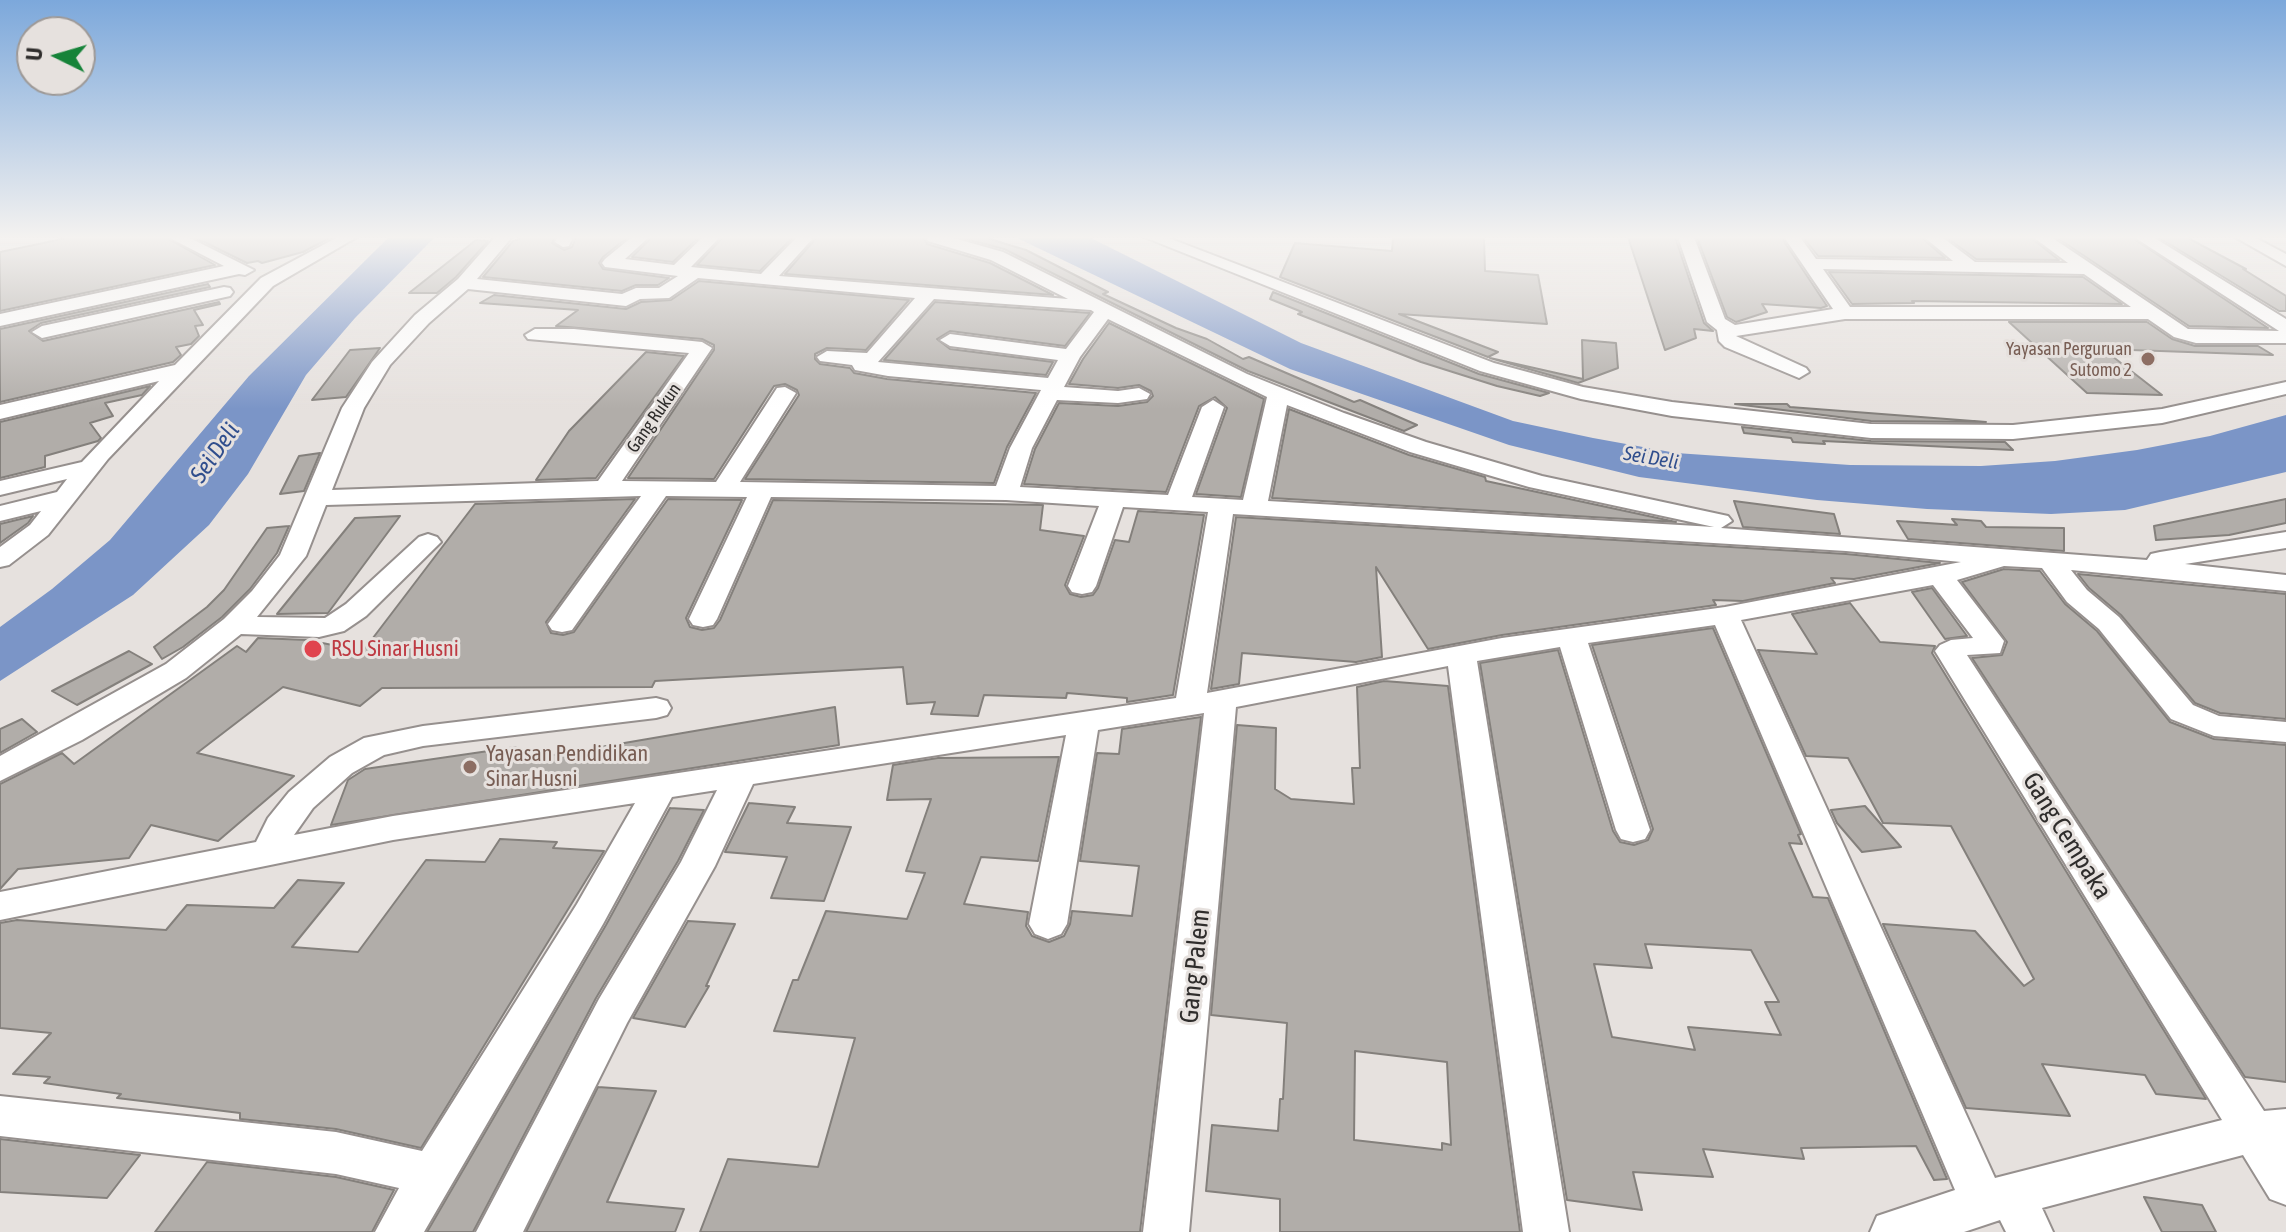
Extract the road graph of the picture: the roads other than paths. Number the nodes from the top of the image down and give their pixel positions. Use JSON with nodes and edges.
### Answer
{"nodes":[{"id":1,"x":54,"y":294,"type":"edge"},
{"id":2,"x":136,"y":294,"type":"edge"},
{"id":3,"x":213,"y":294,"type":"edge"},
{"id":4,"x":224,"y":294,"type":"edge"},
{"id":5,"x":248,"y":294,"type":"edge"},
{"id":6,"x":450,"y":294,"type":"edge"},
{"id":7,"x":463,"y":294,"type":"edge"},
{"id":8,"x":521,"y":294,"type":"edge"},
{"id":9,"x":634,"y":294,"type":"edge"},
{"id":10,"x":928,"y":294,"type":"edge"},
{"id":11,"x":955,"y":294,"type":"edge"},
{"id":12,"x":1072,"y":294,"type":"edge"},
{"id":13,"x":1300,"y":294,"type":"edge"},
{"id":14,"x":1707,"y":294,"type":"edge"},
{"id":15,"x":1831,"y":294,"type":"edge"},
{"id":16,"x":2124,"y":294,"type":"edge"},
{"id":17,"x":2234,"y":294,"type":"edge"},
{"id":18,"x":483,"y":302,"type":"dead end"},
{"id":19,"x":245,"y":305,"type":"junction"},
{"id":20,"x":61,"y":307,"type":"junction"},
{"id":21,"x":1100,"y":309,"type":"junction"},
{"id":22,"x":1845,"y":313,"type":"junction"},
{"id":23,"x":2150,"y":313,"type":"junction"},
{"id":24,"x":0,"y":320,"type":"edge"},
{"id":25,"x":2286,"y":327,"type":"edge"},
{"id":26,"x":1725,"y":328,"type":"junction"},
{"id":27,"x":42,"y":332,"type":"dead end"},
{"id":28,"x":535,"y":335,"type":"dead end"},
{"id":29,"x":2286,"y":337,"type":"edge"},
{"id":30,"x":950,"y":340,"type":"dead end"},
{"id":31,"x":1071,"y":356,"type":"junction"},
{"id":32,"x":827,"y":357,"type":"dead end"},
{"id":33,"x":866,"y":360,"type":"junction"},
{"id":34,"x":185,"y":369,"type":"junction"},
{"id":35,"x":1799,"y":372,"type":"dead end"},
{"id":36,"x":2286,"y":388,"type":"edge"},
{"id":37,"x":1052,"y":389,"type":"junction"},
{"id":38,"x":785,"y":393,"type":"dead end"},
{"id":39,"x":1139,"y":394,"type":"dead end"},
{"id":40,"x":1278,"y":396,"type":"junction"},
{"id":41,"x":1213,"y":407,"type":"dead end"},
{"id":42,"x":0,"y":412,"type":"edge"},
{"id":43,"x":89,"y":467,"type":"junction"},
{"id":44,"x":0,"y":488,"type":"edge"},
{"id":45,"x":605,"y":488,"type":"junction"},
{"id":46,"x":658,"y":488,"type":"junction"},
{"id":47,"x":724,"y":488,"type":"junction"},
{"id":48,"x":762,"y":490,"type":"junction"},
{"id":49,"x":1006,"y":493,"type":"junction"},
{"id":50,"x":65,"y":497,"type":"junction"},
{"id":51,"x":316,"y":498,"type":"junction"},
{"id":52,"x":1114,"y":498,"type":"junction"},
{"id":53,"x":1178,"y":501,"type":"junction"},
{"id":54,"x":1222,"y":504,"type":"junction"},
{"id":55,"x":1254,"y":507,"type":"junction"},
{"id":56,"x":0,"y":514,"type":"edge"},
{"id":57,"x":2286,"y":540,"type":"edge"},
{"id":58,"x":428,"y":542,"type":"dead end"},
{"id":59,"x":1846,"y":543,"type":"junction"},
{"id":60,"x":2003,"y":558,"type":"junction"},
{"id":61,"x":0,"y":559,"type":"edge"},
{"id":62,"x":2049,"y":560,"type":"junction"},
{"id":63,"x":2123,"y":565,"type":"junction"},
{"id":64,"x":1940,"y":576,"type":"junction"},
{"id":65,"x":2286,"y":583,"type":"edge"},
{"id":66,"x":1082,"y":586,"type":"dead end"},
{"id":67,"x":1725,"y":615,"type":"junction"},
{"id":68,"x":703,"y":619,"type":"dead end"},
{"id":69,"x":562,"y":624,"type":"dead end"},
{"id":70,"x":234,"y":625,"type":"junction"},
{"id":71,"x":1572,"y":638,"type":"junction"},
{"id":72,"x":1461,"y":654,"type":"junction"},
{"id":73,"x":1206,"y":703,"type":"junction"},
{"id":74,"x":656,"y":708,"type":"dead end"},
{"id":75,"x":1084,"y":721,"type":"junction"},
{"id":76,"x":2286,"y":732,"type":"edge"},
{"id":77,"x":0,"y":770,"type":"edge"},
{"id":78,"x":741,"y":774,"type":"junction"},
{"id":79,"x":661,"y":786,"type":"junction"},
{"id":80,"x":1633,"y":830,"type":"dead end"},
{"id":81,"x":269,"y":852,"type":"junction"},
{"id":82,"x":0,"y":906,"type":"edge"},
{"id":83,"x":1048,"y":924,"type":"dead end"},
{"id":84,"x":0,"y":1116,"type":"edge"},
{"id":85,"x":2269,"y":1130,"type":"edge"},
{"id":86,"x":431,"y":1174,"type":"junction"},
{"id":87,"x":2286,"y":1184,"type":"edge"},
{"id":88,"x":2009,"y":1210,"type":"edge"},
{"id":89,"x":398,"y":1232,"type":"edge"},
{"id":90,"x":499,"y":1232,"type":"edge"},
{"id":91,"x":1166,"y":1232,"type":"edge"},
{"id":92,"x":1546,"y":1232,"type":"edge"},
{"id":93,"x":1893,"y":1232,"type":"edge"}],
"edges":[{"from":1,"to":20,"type":"street"},
{"from":2,"to":20,"type":"street"},
{"from":3,"to":27,"type":"street"},
{"from":4,"to":19,"type":"street"},
{"from":5,"to":19,"type":"street"},
{"from":6,"to":51,"type":"street"},
{"from":7,"to":18,"type":"street"},
{"from":8,"to":9,"type":"street"},
{"from":10,"to":33,"type":"street"},
{"from":11,"to":21,"type":"street"},
{"from":12,"to":21,"type":"street"},
{"from":13,"to":36,"type":"street"},
{"from":14,"to":26,"type":"street"},
{"from":15,"to":22,"type":"street"},
{"from":16,"to":23,"type":"street"},
{"from":17,"to":25,"type":"street"},
{"from":19,"to":34,"type":"street"},
{"from":20,"to":24,"type":"street"},
{"from":21,"to":31,"type":"street"},
{"from":21,"to":40,"type":"street"},
{"from":22,"to":23,"type":"street"},
{"from":22,"to":26,"type":"street"},
{"from":23,"to":29,"type":"street"},
{"from":26,"to":35,"type":"street"},
{"from":28,"to":45,"type":"street","name":"Gang Rukun"},
{"from":30,"to":31,"type":"street"},
{"from":31,"to":37,"type":"street"},
{"from":32,"to":33,"type":"street"},
{"from":33,"to":37,"type":"street"},
{"from":34,"to":42,"type":"street"},
{"from":34,"to":43,"type":"street"},
{"from":37,"to":39,"type":"street"},
{"from":37,"to":49,"type":"street"},
{"from":38,"to":47,"type":"street"},
{"from":40,"to":55,"type":"street"},
{"from":40,"to":59,"type":"street"},
{"from":41,"to":53,"type":"street"},
{"from":43,"to":44,"type":"street"},
{"from":43,"to":50,"type":"street"},
{"from":45,"to":46,"type":"street"},
{"from":45,"to":51,"type":"street"},
{"from":46,"to":47,"type":"street"},
{"from":46,"to":69,"type":"street"},
{"from":47,"to":48,"type":"street"},
{"from":48,"to":49,"type":"street"},
{"from":48,"to":68,"type":"street"},
{"from":49,"to":52,"type":"street"},
{"from":50,"to":56,"type":"street"},
{"from":50,"to":61,"type":"street"},
{"from":51,"to":70,"type":"street"},
{"from":52,"to":53,"type":"street"},
{"from":52,"to":66,"type":"street"},
{"from":53,"to":54,"type":"street"},
{"from":54,"to":55,"type":"street"},
{"from":54,"to":73,"type":"street","name":"Gang Palem"},
{"from":55,"to":59,"type":"street"},
{"from":57,"to":63,"type":"street"},
{"from":58,"to":70,"type":"street"},
{"from":59,"to":60,"type":"street"},
{"from":60,"to":62,"type":"street"},
{"from":60,"to":64,"type":"street"},
{"from":62,"to":63,"type":"street"},
{"from":62,"to":76,"type":"street"},
{"from":63,"to":65,"type":"street"},
{"from":64,"to":67,"type":"street"},
{"from":64,"to":85,"type":"street","name":"Gang Cempaka"},
{"from":67,"to":71,"type":"street"},
{"from":67,"to":88,"type":"street"},
{"from":70,"to":77,"type":"street"},
{"from":71,"to":72,"type":"street"},
{"from":71,"to":80,"type":"street"},
{"from":72,"to":73,"type":"street"},
{"from":72,"to":92,"type":"street"},
{"from":73,"to":75,"type":"street"},
{"from":73,"to":91,"type":"street","name":"Gang Palem"},
{"from":74,"to":81,"type":"street"},
{"from":75,"to":78,"type":"street"},
{"from":75,"to":83,"type":"street"},
{"from":78,"to":79,"type":"street"},
{"from":78,"to":90,"type":"street"},
{"from":79,"to":81,"type":"street"},
{"from":79,"to":86,"type":"street"},
{"from":81,"to":82,"type":"street"},
{"from":84,"to":86,"type":"street"},
{"from":85,"to":87,"type":"street"},
{"from":85,"to":88,"type":"street"},
{"from":86,"to":89,"type":"street"},
{"from":88,"to":93,"type":"street"}]}
